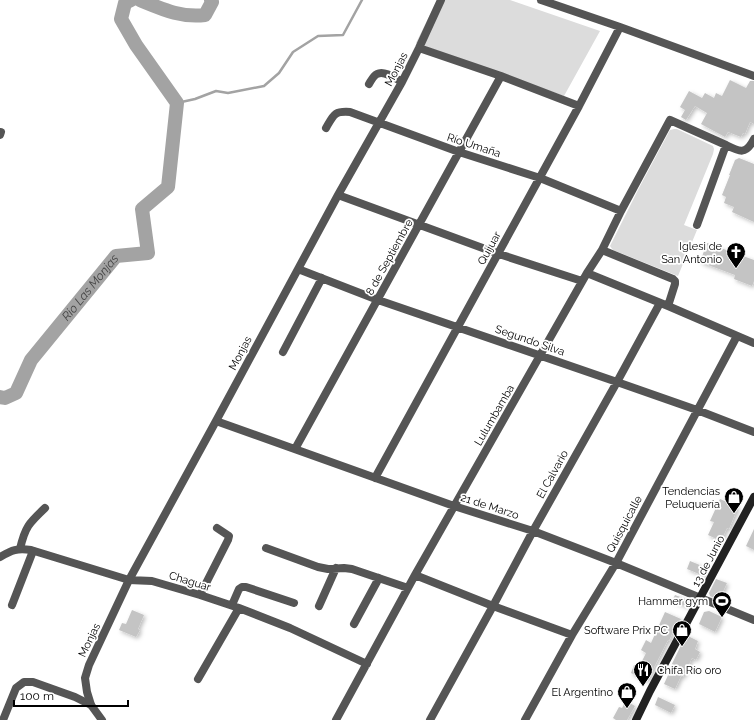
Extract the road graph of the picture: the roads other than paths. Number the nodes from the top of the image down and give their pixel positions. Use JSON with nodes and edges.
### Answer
{"nodes":[{"id":1,"x":441,"y":0,"type":"edge"},
{"id":2,"x":541,"y":0,"type":"edge"},
{"id":3,"x":620,"y":27,"type":"junction"},
{"id":4,"x":419,"y":48,"type":"junction"},
{"id":5,"x":501,"y":76,"type":"junction"},
{"id":6,"x":754,"y":76,"type":"edge"},
{"id":7,"x":402,"y":82,"type":"junction"},
{"id":8,"x":369,"y":84,"type":"dead end"},
{"id":9,"x":579,"y":106,"type":"junction"},
{"id":10,"x":378,"y":123,"type":"junction"},
{"id":11,"x":326,"y":128,"type":"dead end"},
{"id":12,"x":754,"y":139,"type":"edge"},
{"id":13,"x":726,"y":145,"type":"junction"},
{"id":14,"x":459,"y":152,"type":"junction"},
{"id":15,"x":540,"y":178,"type":"junction"},
{"id":16,"x":338,"y":195,"type":"junction"},
{"id":17,"x":621,"y":212,"type":"junction"},
{"id":18,"x":419,"y":225,"type":"junction"},
{"id":19,"x":696,"y":225,"type":"dead end"},
{"id":20,"x":602,"y":250,"type":"junction"},
{"id":21,"x":499,"y":254,"type":"junction"},
{"id":22,"x":298,"y":269,"type":"junction"},
{"id":23,"x":587,"y":273,"type":"junction"},
{"id":24,"x":322,"y":278,"type":"junction"},
{"id":25,"x":582,"y":281,"type":"junction"},
{"id":26,"x":378,"y":300,"type":"junction"},
{"id":27,"x":660,"y":303,"type":"junction"},
{"id":28,"x":668,"y":306,"type":"junction"},
{"id":29,"x":457,"y":327,"type":"junction"},
{"id":30,"x":737,"y":336,"type":"junction"},
{"id":31,"x":754,"y":343,"type":"edge"},
{"id":32,"x":283,"y":352,"type":"dead end"},
{"id":33,"x":540,"y":355,"type":"junction"},
{"id":34,"x":617,"y":382,"type":"junction"},
{"id":35,"x":697,"y":410,"type":"junction"},
{"id":36,"x":216,"y":421,"type":"junction"},
{"id":37,"x":754,"y":432,"type":"edge"},
{"id":38,"x":295,"y":450,"type":"junction"},
{"id":39,"x":375,"y":478,"type":"junction"},
{"id":40,"x":754,"y":498,"type":"edge"},
{"id":41,"x":454,"y":506,"type":"junction"},
{"id":42,"x":45,"y":508,"type":"dead end"},
{"id":43,"x":217,"y":528,"type":"dead end"},
{"id":44,"x":533,"y":531,"type":"junction"},
{"id":45,"x":266,"y":548,"type":"dead end"},
{"id":46,"x":20,"y":549,"type":"junction"},
{"id":47,"x":34,"y":551,"type":"junction"},
{"id":48,"x":0,"y":557,"type":"edge"},
{"id":49,"x":616,"y":563,"type":"junction"},
{"id":50,"x":336,"y":568,"type":"junction"},
{"id":51,"x":415,"y":575,"type":"junction"},
{"id":52,"x":379,"y":578,"type":"junction"},
{"id":53,"x":129,"y":580,"type":"junction"},
{"id":54,"x":408,"y":588,"type":"junction"},
{"id":55,"x":200,"y":595,"type":"junction"},
{"id":56,"x":700,"y":598,"type":"junction"},
{"id":57,"x":294,"y":603,"type":"dead end"},
{"id":58,"x":12,"y":605,"type":"dead end"},
{"id":59,"x":319,"y":606,"type":"dead end"},
{"id":60,"x":493,"y":606,"type":"junction"},
{"id":61,"x":235,"y":607,"type":"junction"},
{"id":62,"x":754,"y":620,"type":"edge"},
{"id":63,"x":354,"y":624,"type":"dead end"},
{"id":64,"x":572,"y":635,"type":"junction"},
{"id":65,"x":367,"y":664,"type":"junction"},
{"id":66,"x":198,"y":679,"type":"dead end"},
{"id":67,"x":91,"y":705,"type":"junction"},
{"id":68,"x":3,"y":720,"type":"edge"},
{"id":69,"x":102,"y":720,"type":"edge"},
{"id":70,"x":336,"y":720,"type":"edge"},
{"id":71,"x":430,"y":720,"type":"edge"},
{"id":72,"x":525,"y":720,"type":"edge"},
{"id":73,"x":636,"y":720,"type":"edge"}],
"edges":[{"from":1,"to":4,"type":"street","name":"Monjas"},
{"from":2,"to":3,"type":"street"},
{"from":3,"to":6,"type":"street"},
{"from":3,"to":9,"type":"street","name":"Quijuar"},
{"from":4,"to":5,"type":"street"},
{"from":4,"to":7,"type":"street","name":"Monjas"},
{"from":5,"to":9,"type":"street"},
{"from":5,"to":14,"type":"street","name":"8 de Septiembre"},
{"from":7,"to":8,"type":"street"},
{"from":7,"to":10,"type":"street","name":"Monjas"},
{"from":9,"to":15,"type":"street","name":"Quijuar"},
{"from":10,"to":11,"type":"street","name":"Río Umaña"},
{"from":10,"to":14,"type":"street","name":"Río Umaña"},
{"from":10,"to":16,"type":"street","name":"Monjas"},
{"from":12,"to":13,"type":"street"},
{"from":13,"to":17,"type":"street","name":"Lulumbamba"},
{"from":13,"to":19,"type":"street"},
{"from":14,"to":15,"type":"street","name":"Río Umaña"},
{"from":14,"to":18,"type":"street","name":"8 de Septiembre"},
{"from":15,"to":17,"type":"street","name":"Río Umaña"},
{"from":15,"to":21,"type":"street","name":"Quijuar"},
{"from":16,"to":18,"type":"street"},
{"from":16,"to":22,"type":"street","name":"Monjas"},
{"from":17,"to":20,"type":"street","name":"Lulumbamba"},
{"from":18,"to":21,"type":"street"},
{"from":18,"to":26,"type":"street","name":"8 de Septiembre"},
{"from":20,"to":23,"type":"street","name":"Lulumbamba"},
{"from":20,"to":28,"type":"street"},
{"from":21,"to":25,"type":"street"},
{"from":21,"to":29,"type":"street","name":"Quijuar"},
{"from":22,"to":24,"type":"street","name":"Segundo Silva"},
{"from":22,"to":36,"type":"street","name":"Monjas"},
{"from":23,"to":25,"type":"street","name":"Lulumbamba"},
{"from":23,"to":27,"type":"street"},
{"from":24,"to":26,"type":"street","name":"Segundo Silva"},
{"from":24,"to":32,"type":"street"},
{"from":25,"to":33,"type":"street","name":"Lulumbamba"},
{"from":26,"to":29,"type":"street","name":"Segundo Silva"},
{"from":26,"to":38,"type":"street","name":"8 de Septiembre"},
{"from":27,"to":28,"type":"street"},
{"from":27,"to":34,"type":"street","name":"El Calvario"},
{"from":28,"to":30,"type":"street"},
{"from":29,"to":33,"type":"street","name":"Segundo Silva"},
{"from":29,"to":39,"type":"street","name":"Quijuar"},
{"from":30,"to":31,"type":"street"},
{"from":30,"to":35,"type":"street","name":"Quisquicalle"},
{"from":33,"to":34,"type":"street","name":"Segundo Silva"},
{"from":33,"to":41,"type":"street","name":"Lulumbamba"},
{"from":34,"to":35,"type":"street","name":"Segundo Silva"},
{"from":34,"to":44,"type":"street","name":"El Calvario"},
{"from":35,"to":37,"type":"street","name":"Segundo Silva"},
{"from":35,"to":49,"type":"street","name":"Quisquicalle"},
{"from":36,"to":38,"type":"street","name":"21 de Marzo"},
{"from":36,"to":53,"type":"street","name":"Monjas"},
{"from":38,"to":39,"type":"street","name":"21 de Marzo"},
{"from":39,"to":41,"type":"street","name":"21 de Marzo"},
{"from":40,"to":56,"type":"main road","name":"13 de Junio"},
{"from":41,"to":44,"type":"street","name":"21 de Marzo"},
{"from":41,"to":51,"type":"street","name":"Lulumbamba"},
{"from":42,"to":46,"type":"street"},
{"from":43,"to":55,"type":"street"},
{"from":44,"to":49,"type":"street","name":"21 de Marzo"},
{"from":44,"to":60,"type":"street","name":"El Calvario"},
{"from":45,"to":50,"type":"street"},
{"from":46,"to":47,"type":"street","name":"Chaguar"},
{"from":46,"to":48,"type":"street","name":"Chaguar"},
{"from":47,"to":53,"type":"street","name":"Chaguar"},
{"from":47,"to":58,"type":"street"},
{"from":49,"to":56,"type":"street","name":"21 de Marzo"},
{"from":49,"to":64,"type":"street","name":"Quisquicalle"},
{"from":50,"to":52,"type":"street"},
{"from":50,"to":59,"type":"street"},
{"from":51,"to":54,"type":"street","name":"Lulumbamba"},
{"from":51,"to":60,"type":"street"},
{"from":52,"to":54,"type":"street"},
{"from":52,"to":63,"type":"street"},
{"from":53,"to":55,"type":"street","name":"Chaguar"},
{"from":53,"to":67,"type":"street","name":"Monjas"},
{"from":54,"to":65,"type":"street","name":"Lulumbamba"},
{"from":55,"to":61,"type":"street","name":"Chaguar"},
{"from":56,"to":62,"type":"street","name":"21 de Marzo"},
{"from":56,"to":73,"type":"main road","name":"13 de Junio"},
{"from":57,"to":61,"type":"street"},
{"from":60,"to":64,"type":"street"},
{"from":60,"to":71,"type":"street","name":"El Calvario"},
{"from":61,"to":65,"type":"street","name":"Chaguar"},
{"from":61,"to":66,"type":"street"},
{"from":64,"to":72,"type":"street","name":"Quisquicalle"},
{"from":65,"to":70,"type":"street","name":"Lulumbamba"},
{"from":67,"to":68,"type":"street"},
{"from":67,"to":69,"type":"street","name":"Monjas"}]}
